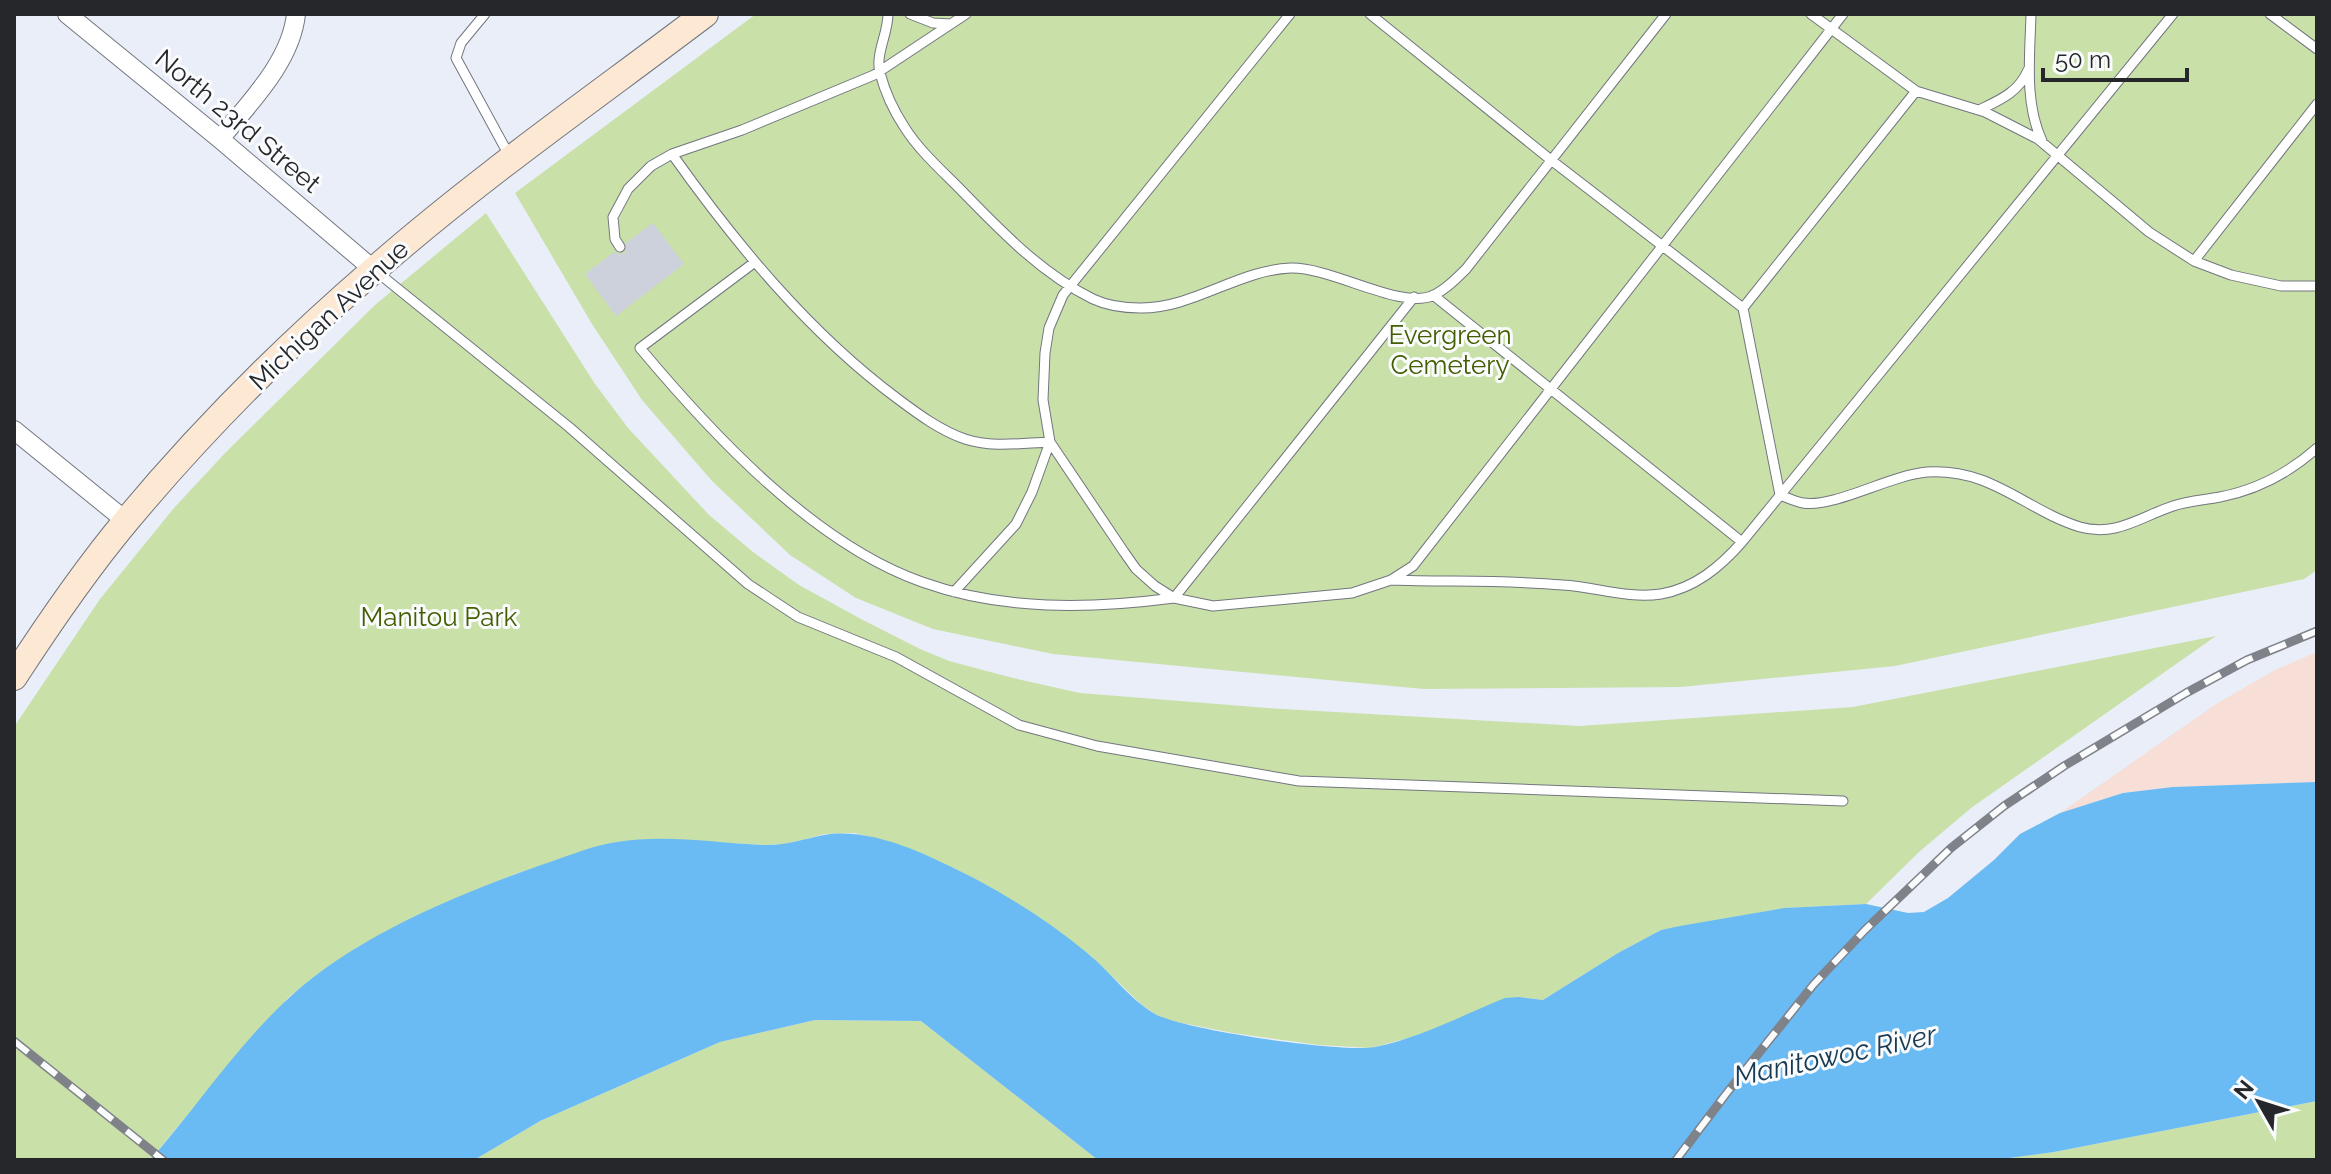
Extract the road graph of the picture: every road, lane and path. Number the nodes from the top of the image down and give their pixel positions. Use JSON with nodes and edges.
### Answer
{"nodes":[{"id":1,"x":67,"y":14,"type":"edge"},
{"id":2,"x":296,"y":14,"type":"edge"},
{"id":3,"x":485,"y":14,"type":"edge"},
{"id":4,"x":705,"y":14,"type":"edge"},
{"id":5,"x":888,"y":14,"type":"edge"},
{"id":6,"x":910,"y":14,"type":"edge"},
{"id":7,"x":966,"y":14,"type":"edge"},
{"id":8,"x":1290,"y":14,"type":"edge"},
{"id":9,"x":1370,"y":14,"type":"edge"},
{"id":10,"x":1666,"y":14,"type":"edge"},
{"id":11,"x":1811,"y":14,"type":"edge"},
{"id":12,"x":1843,"y":14,"type":"edge"},
{"id":13,"x":2031,"y":14,"type":"edge"},
{"id":14,"x":2173,"y":14,"type":"edge"},
{"id":15,"x":2270,"y":14,"type":"edge"},
{"id":16,"x":951,"y":24,"type":"junction"},
{"id":17,"x":1831,"y":29,"type":"junction"},
{"id":18,"x":2317,"y":49,"type":"edge"},
{"id":19,"x":2030,"y":63,"type":"junction"},
{"id":20,"x":879,"y":72,"type":"junction"},
{"id":21,"x":1916,"y":91,"type":"junction"},
{"id":22,"x":2317,"y":104,"type":"edge"},
{"id":23,"x":1979,"y":110,"type":"junction"},
{"id":24,"x":220,"y":139,"type":"junction"},
{"id":25,"x":2043,"y":144,"type":"junction"},
{"id":26,"x":672,"y":154,"type":"junction"},
{"id":27,"x":2058,"y":155,"type":"junction"},
{"id":28,"x":512,"y":160,"type":"junction"},
{"id":29,"x":1551,"y":160,"type":"junction"},
{"id":30,"x":1661,"y":245,"type":"junction"},
{"id":31,"x":620,"y":247,"type":"dead end"},
{"id":32,"x":2194,"y":261,"type":"junction"},
{"id":33,"x":755,"y":262,"type":"junction"},
{"id":34,"x":374,"y":270,"type":"junction"},
{"id":35,"x":1070,"y":286,"type":"junction"},
{"id":36,"x":2317,"y":286,"type":"edge"},
{"id":37,"x":1433,"y":295,"type":"junction"},
{"id":38,"x":1414,"y":297,"type":"junction"},
{"id":39,"x":1743,"y":308,"type":"junction"},
{"id":40,"x":1550,"y":390,"type":"junction"},
{"id":41,"x":14,"y":430,"type":"edge"},
{"id":42,"x":1050,"y":442,"type":"junction"},
{"id":43,"x":2317,"y":448,"type":"edge"},
{"id":44,"x":1780,"y":495,"type":"junction"},
{"id":45,"x":126,"y":521,"type":"junction"},
{"id":46,"x":1742,"y":542,"type":"junction"},
{"id":47,"x":1391,"y":580,"type":"junction"},
{"id":48,"x":954,"y":592,"type":"junction"},
{"id":49,"x":1174,"y":598,"type":"junction"},
{"id":50,"x":14,"y":677,"type":"edge"},
{"id":51,"x":1843,"y":801,"type":"dead end"}],
"edges":[{"from":1,"to":24,"type":"street","name":"North 23rd Street"},
{"from":2,"to":24,"type":"street"},
{"from":3,"to":28,"type":"lane"},
{"from":4,"to":28,"type":"street","name":"Michigan Avenue"},
{"from":5,"to":20,"type":"lane"},
{"from":6,"to":16,"type":"lane"},
{"from":7,"to":16,"type":"lane"},
{"from":8,"to":35,"type":"lane"},
{"from":9,"to":29,"type":"lane"},
{"from":10,"to":29,"type":"lane"},
{"from":11,"to":17,"type":"lane"},
{"from":12,"to":17,"type":"lane"},
{"from":13,"to":19,"type":"lane"},
{"from":14,"to":27,"type":"lane"},
{"from":15,"to":18,"type":"lane"},
{"from":16,"to":20,"type":"lane"},
{"from":17,"to":21,"type":"lane"},
{"from":17,"to":30,"type":"lane"},
{"from":19,"to":23,"type":"lane"},
{"from":19,"to":25,"type":"lane"},
{"from":20,"to":26,"type":"lane"},
{"from":20,"to":35,"type":"lane"},
{"from":21,"to":23,"type":"lane"},
{"from":21,"to":39,"type":"lane"},
{"from":22,"to":32,"type":"lane"},
{"from":23,"to":25,"type":"lane"},
{"from":24,"to":34,"type":"street","name":"North 23rd Street"},
{"from":25,"to":27,"type":"lane"},
{"from":26,"to":31,"type":"lane"},
{"from":26,"to":33,"type":"lane"},
{"from":27,"to":32,"type":"lane"},
{"from":27,"to":44,"type":"lane"},
{"from":28,"to":34,"type":"street","name":"Michigan Avenue"},
{"from":29,"to":30,"type":"lane"},
{"from":29,"to":37,"type":"lane"},
{"from":30,"to":39,"type":"lane"},
{"from":30,"to":40,"type":"lane"},
{"from":32,"to":36,"type":"lane"},
{"from":33,"to":42,"type":"lane"},
{"from":33,"to":48,"type":"lane"},
{"from":34,"to":45,"type":"street","name":"Michigan Avenue"},
{"from":34,"to":51,"type":"lane"},
{"from":35,"to":38,"type":"lane"},
{"from":35,"to":42,"type":"lane"},
{"from":37,"to":38,"type":"lane"},
{"from":37,"to":40,"type":"lane"},
{"from":38,"to":49,"type":"lane"},
{"from":39,"to":44,"type":"lane"},
{"from":40,"to":46,"type":"lane"},
{"from":40,"to":47,"type":"lane"},
{"from":41,"to":45,"type":"street"},
{"from":42,"to":48,"type":"lane"},
{"from":42,"to":49,"type":"lane"},
{"from":43,"to":44,"type":"lane"},
{"from":44,"to":46,"type":"lane"},
{"from":45,"to":50,"type":"street","name":"Michigan Avenue"},
{"from":46,"to":47,"type":"lane"},
{"from":47,"to":49,"type":"lane"},
{"from":48,"to":49,"type":"lane"}]}
